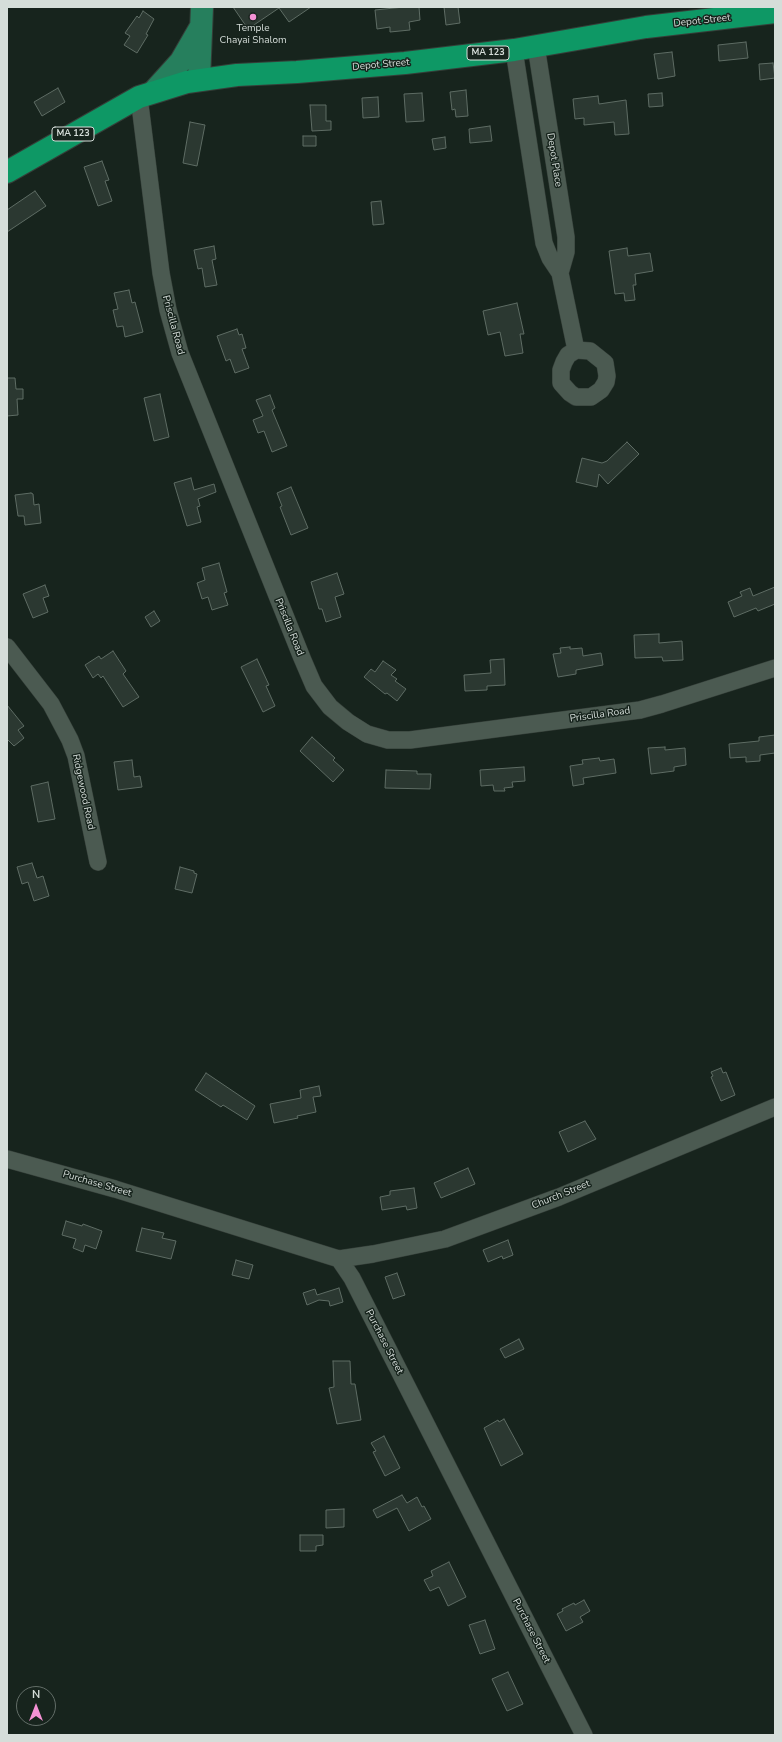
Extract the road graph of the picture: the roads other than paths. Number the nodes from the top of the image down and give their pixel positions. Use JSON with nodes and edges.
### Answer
{"nodes":[{"id":1,"x":775,"y":12,"type":"edge"},
{"id":2,"x":201,"y":18,"type":"edge"},
{"id":3,"x":536,"y":46,"type":"junction"},
{"id":4,"x":514,"y":50,"type":"junction"},
{"id":5,"x":199,"y":80,"type":"junction"},
{"id":6,"x":146,"y":95,"type":"junction"},
{"id":7,"x":7,"y":172,"type":"edge"},
{"id":8,"x":560,"y":273,"type":"junction"},
{"id":9,"x":576,"y":350,"type":"dead end"},
{"id":10,"x":7,"y":647,"type":"edge"},
{"id":11,"x":775,"y":668,"type":"edge"},
{"id":12,"x":98,"y":862,"type":"dead end"},
{"id":13,"x":775,"y":1107,"type":"edge"},
{"id":14,"x":7,"y":1159,"type":"edge"},
{"id":15,"x":339,"y":1259,"type":"junction"},
{"id":16,"x":584,"y":1735,"type":"edge"}],
"edges":[{"from":1,"to":3,"type":"highway","name":"Depot Street","number":"MA 123"},
{"from":2,"to":5,"type":"main road"},
{"from":2,"to":6,"type":"main road"},
{"from":3,"to":4,"type":"highway","name":"Depot Street","number":"MA 123"},
{"from":3,"to":8,"type":"street","name":"Depot Place"},
{"from":4,"to":5,"type":"highway","name":"Depot Street","number":"MA 123"},
{"from":4,"to":8,"type":"street","name":"Depot Place"},
{"from":5,"to":6,"type":"highway","name":"Depot Street","number":"MA 123"},
{"from":6,"to":7,"type":"highway","name":"Depot Street","number":"MA 123"},
{"from":6,"to":11,"type":"street","name":"Priscilla Road"},
{"from":8,"to":9,"type":"street","name":"Depot Place"},
{"from":10,"to":12,"type":"street","name":"Ridgewood Road"},
{"from":13,"to":15,"type":"street","name":"Church Street"},
{"from":14,"to":15,"type":"street","name":"Purchase Street"},
{"from":15,"to":16,"type":"street","name":"Purchase Street"}]}
